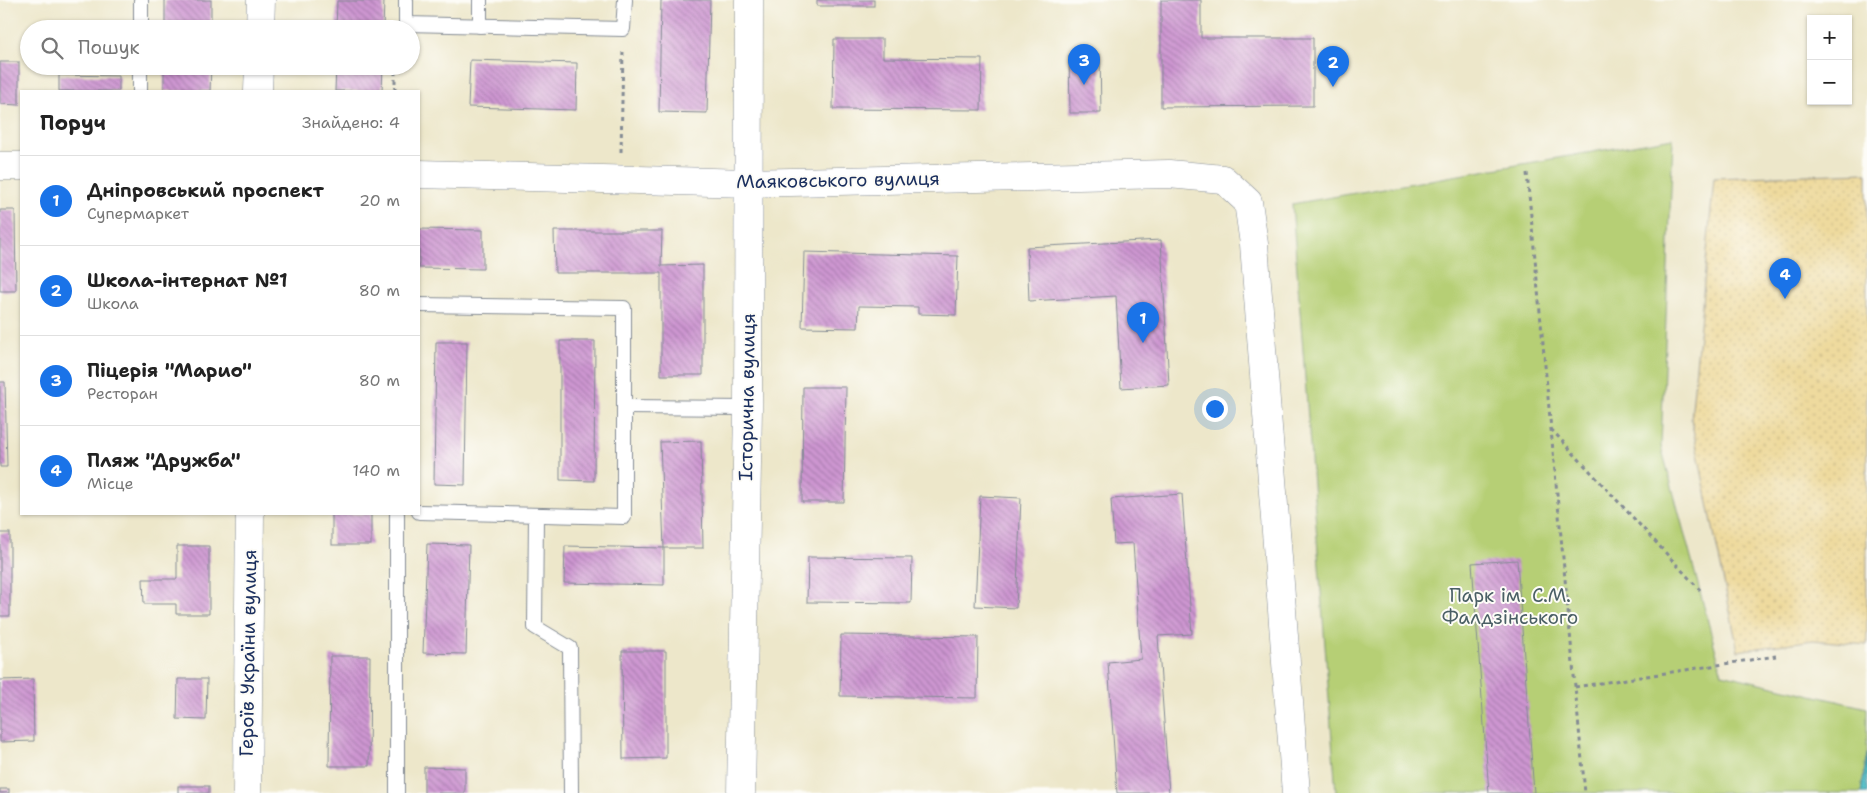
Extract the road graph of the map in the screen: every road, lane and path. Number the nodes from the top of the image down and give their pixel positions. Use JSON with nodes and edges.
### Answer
{"nodes":[{"id":1,"x":141,"y":0,"type":"edge"},
{"id":2,"x":261,"y":0,"type":"edge"},
{"id":3,"x":406,"y":0,"type":"edge"},
{"id":4,"x":480,"y":0,"type":"edge"},
{"id":5,"x":625,"y":0,"type":"edge"},
{"id":6,"x":749,"y":0,"type":"edge"},
{"id":7,"x":141,"y":20,"type":"edge"},
{"id":8,"x":260,"y":20,"type":"edge"},
{"id":9,"x":406,"y":20,"type":"edge"},
{"id":10,"x":420,"y":24,"type":"edge"},
{"id":11,"x":480,"y":26,"type":"junction"},
{"id":12,"x":624,"y":29,"type":"junction"},
{"id":13,"x":140,"y":75,"type":"edge"},
{"id":14,"x":259,"y":75,"type":"edge"},
{"id":15,"x":395,"y":75,"type":"edge"},
{"id":16,"x":140,"y":90,"type":"edge"},
{"id":17,"x":258,"y":90,"type":"edge"},
{"id":18,"x":395,"y":90,"type":"edge"},
{"id":19,"x":621,"y":152,"type":"dead end"},
{"id":20,"x":0,"y":166,"type":"edge"},
{"id":21,"x":20,"y":166,"type":"edge"},
{"id":22,"x":1527,"y":173,"type":"dead end"},
{"id":23,"x":420,"y":174,"type":"edge"},
{"id":24,"x":748,"y":182,"type":"junction"},
{"id":25,"x":420,"y":304,"type":"edge"},
{"id":26,"x":624,"y":407,"type":"junction"},
{"id":27,"x":748,"y":408,"type":"junction"},
{"id":28,"x":1551,"y":428,"type":"junction"},
{"id":29,"x":420,"y":512,"type":"edge"},
{"id":30,"x":250,"y":515,"type":"edge"},
{"id":31,"x":397,"y":515,"type":"edge"},
{"id":32,"x":536,"y":515,"type":"junction"},
{"id":33,"x":1700,"y":590,"type":"dead end"},
{"id":34,"x":1776,"y":656,"type":"dead end"},
{"id":35,"x":1575,"y":687,"type":"junction"},
{"id":36,"x":247,"y":793,"type":"edge"},
{"id":37,"x":397,"y":793,"type":"edge"},
{"id":38,"x":571,"y":793,"type":"edge"},
{"id":39,"x":740,"y":793,"type":"edge"},
{"id":40,"x":1296,"y":793,"type":"edge"},
{"id":41,"x":1585,"y":793,"type":"edge"}],
"edges":[{"from":1,"to":7,"type":"lane"},
{"from":2,"to":8,"type":"street"},
{"from":3,"to":9,"type":"lane"},
{"from":4,"to":11,"type":"lane"},
{"from":5,"to":12,"type":"lane"},
{"from":6,"to":24,"type":"street","name":"Історична вулиця"},
{"from":10,"to":11,"type":"lane"},
{"from":11,"to":12,"type":"lane"},
{"from":12,"to":19,"type":"path"},
{"from":13,"to":16,"type":"lane"},
{"from":14,"to":17,"type":"street"},
{"from":15,"to":18,"type":"path"},
{"from":20,"to":21,"type":"street"},
{"from":22,"to":28,"type":"path"},
{"from":23,"to":24,"type":"street","name":"Маяковського вулиця"},
{"from":24,"to":27,"type":"street","name":"Історична вулиця"},
{"from":24,"to":40,"type":"street","name":"Маяковського вулиця"},
{"from":25,"to":26,"type":"lane"},
{"from":26,"to":27,"type":"lane"},
{"from":26,"to":32,"type":"lane"},
{"from":27,"to":39,"type":"street","name":"Історична вулиця"},
{"from":28,"to":33,"type":"path"},
{"from":28,"to":35,"type":"path"},
{"from":29,"to":32,"type":"lane"},
{"from":30,"to":36,"type":"street","name":"Героїв України вулиця"},
{"from":31,"to":37,"type":"lane"},
{"from":32,"to":38,"type":"lane"},
{"from":34,"to":35,"type":"path"},
{"from":35,"to":41,"type":"path"}]}
